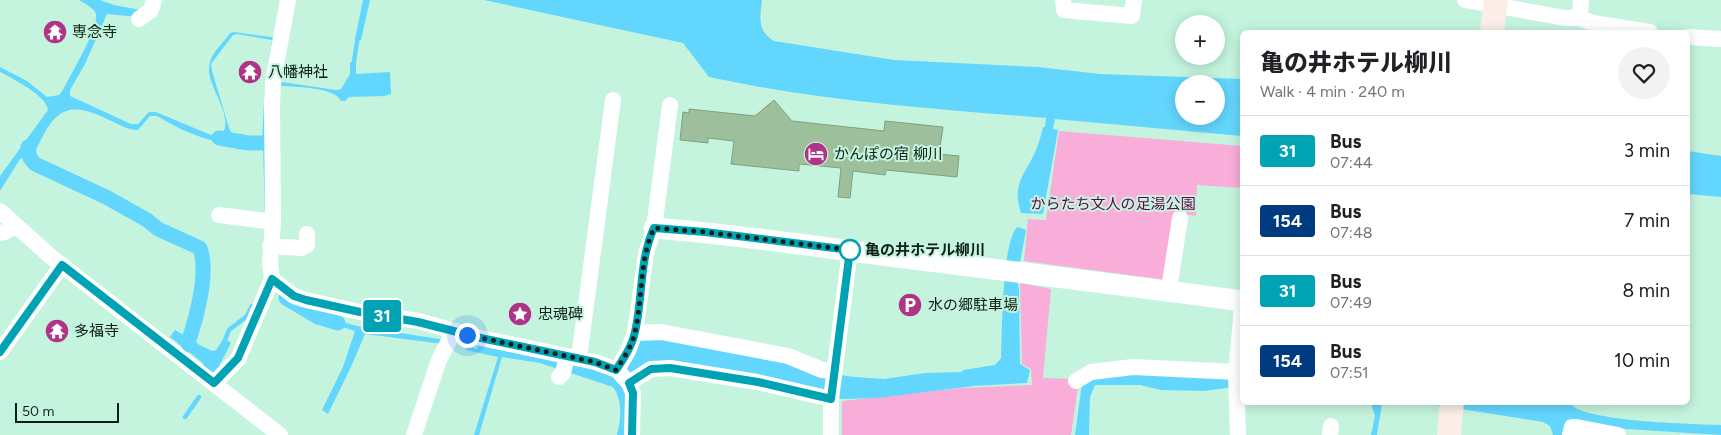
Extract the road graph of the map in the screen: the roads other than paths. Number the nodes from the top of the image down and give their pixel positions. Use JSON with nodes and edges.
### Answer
{"nodes":[{"id":1,"x":154,"y":0,"type":"edge"},
{"id":2,"x":288,"y":0,"type":"edge"},
{"id":3,"x":1062,"y":0,"type":"edge"},
{"id":4,"x":1134,"y":0,"type":"edge"},
{"id":5,"x":1465,"y":0,"type":"edge"},
{"id":6,"x":1581,"y":0,"type":"edge"},
{"id":7,"x":1495,"y":2,"type":"edge"},
{"id":8,"x":1580,"y":18,"type":"junction"},
{"id":9,"x":140,"y":20,"type":"dead end"},
{"id":10,"x":1492,"y":30,"type":"edge"},
{"id":11,"x":1637,"y":30,"type":"edge"},
{"id":12,"x":1690,"y":38,"type":"edge"},
{"id":13,"x":1721,"y":39,"type":"edge"},
{"id":14,"x":613,"y":100,"type":"dead end"},
{"id":15,"x":670,"y":105,"type":"dead end"},
{"id":16,"x":0,"y":211,"type":"edge"},
{"id":17,"x":219,"y":215,"type":"dead end"},
{"id":18,"x":1180,"y":218,"type":"dead end"},
{"id":19,"x":263,"y":221,"type":"junction"},
{"id":20,"x":654,"y":228,"type":"junction"},
{"id":21,"x":7,"y":229,"type":"edge"},
{"id":22,"x":307,"y":234,"type":"dead end"},
{"id":23,"x":270,"y":246,"type":"junction"},
{"id":24,"x":850,"y":250,"type":"junction"},
{"id":25,"x":62,"y":265,"type":"junction"},
{"id":26,"x":272,"y":279,"type":"junction"},
{"id":27,"x":1170,"y":283,"type":"dead end"},
{"id":28,"x":1240,"y":301,"type":"edge"},
{"id":29,"x":454,"y":331,"type":"junction"},
{"id":30,"x":635,"y":333,"type":"junction"},
{"id":31,"x":1240,"y":335,"type":"edge"},
{"id":32,"x":0,"y":352,"type":"edge"},
{"id":33,"x":567,"y":365,"type":"junction"},
{"id":34,"x":616,"y":370,"type":"junction"},
{"id":35,"x":834,"y":371,"type":"junction"},
{"id":36,"x":1237,"y":378,"type":"junction"},
{"id":37,"x":208,"y":379,"type":"junction"},
{"id":38,"x":1076,"y":381,"type":"dead end"},
{"id":39,"x":629,"y":383,"type":"junction"},
{"id":40,"x":831,"y":399,"type":"junction"},
{"id":41,"x":1452,"y":406,"type":"edge"},
{"id":42,"x":280,"y":435,"type":"edge"},
{"id":43,"x":414,"y":435,"type":"edge"},
{"id":44,"x":632,"y":435,"type":"edge"},
{"id":45,"x":831,"y":435,"type":"edge"},
{"id":46,"x":1238,"y":435,"type":"edge"},
{"id":47,"x":1449,"y":435,"type":"edge"},
{"id":48,"x":1570,"y":435,"type":"edge"},
{"id":49,"x":1618,"y":435,"type":"edge"}],
"edges":[{"from":1,"to":9,"type":"street"},
{"from":2,"to":19,"type":"street"},
{"from":3,"to":4,"type":"street"},
{"from":5,"to":7,"type":"street"},
{"from":6,"to":8,"type":"street"},
{"from":7,"to":8,"type":"street"},
{"from":7,"to":10,"type":"main road"},
{"from":8,"to":11,"type":"street"},
{"from":12,"to":13,"type":"street"},
{"from":14,"to":33,"type":"street"},
{"from":15,"to":20,"type":"street"},
{"from":16,"to":21,"type":"street"},
{"from":17,"to":19,"type":"street"},
{"from":18,"to":27,"type":"street"},
{"from":19,"to":23,"type":"street"},
{"from":20,"to":24,"type":"street"},
{"from":20,"to":30,"type":"street"},
{"from":21,"to":25,"type":"street"},
{"from":22,"to":23,"type":"street"},
{"from":23,"to":26,"type":"street"},
{"from":24,"to":28,"type":"street"},
{"from":24,"to":35,"type":"street"},
{"from":25,"to":32,"type":"street"},
{"from":25,"to":37,"type":"street"},
{"from":26,"to":29,"type":"street"},
{"from":26,"to":37,"type":"street"},
{"from":29,"to":33,"type":"street"},
{"from":29,"to":43,"type":"street"},
{"from":30,"to":34,"type":"street"},
{"from":30,"to":35,"type":"street"},
{"from":31,"to":36,"type":"street"},
{"from":33,"to":34,"type":"street"},
{"from":34,"to":39,"type":"street"},
{"from":35,"to":40,"type":"street"},
{"from":36,"to":38,"type":"street"},
{"from":36,"to":46,"type":"street"},
{"from":37,"to":42,"type":"street"},
{"from":39,"to":40,"type":"street"},
{"from":39,"to":44,"type":"street"},
{"from":40,"to":45,"type":"street"},
{"from":41,"to":47,"type":"main road"},
{"from":48,"to":49,"type":"street"}]}
